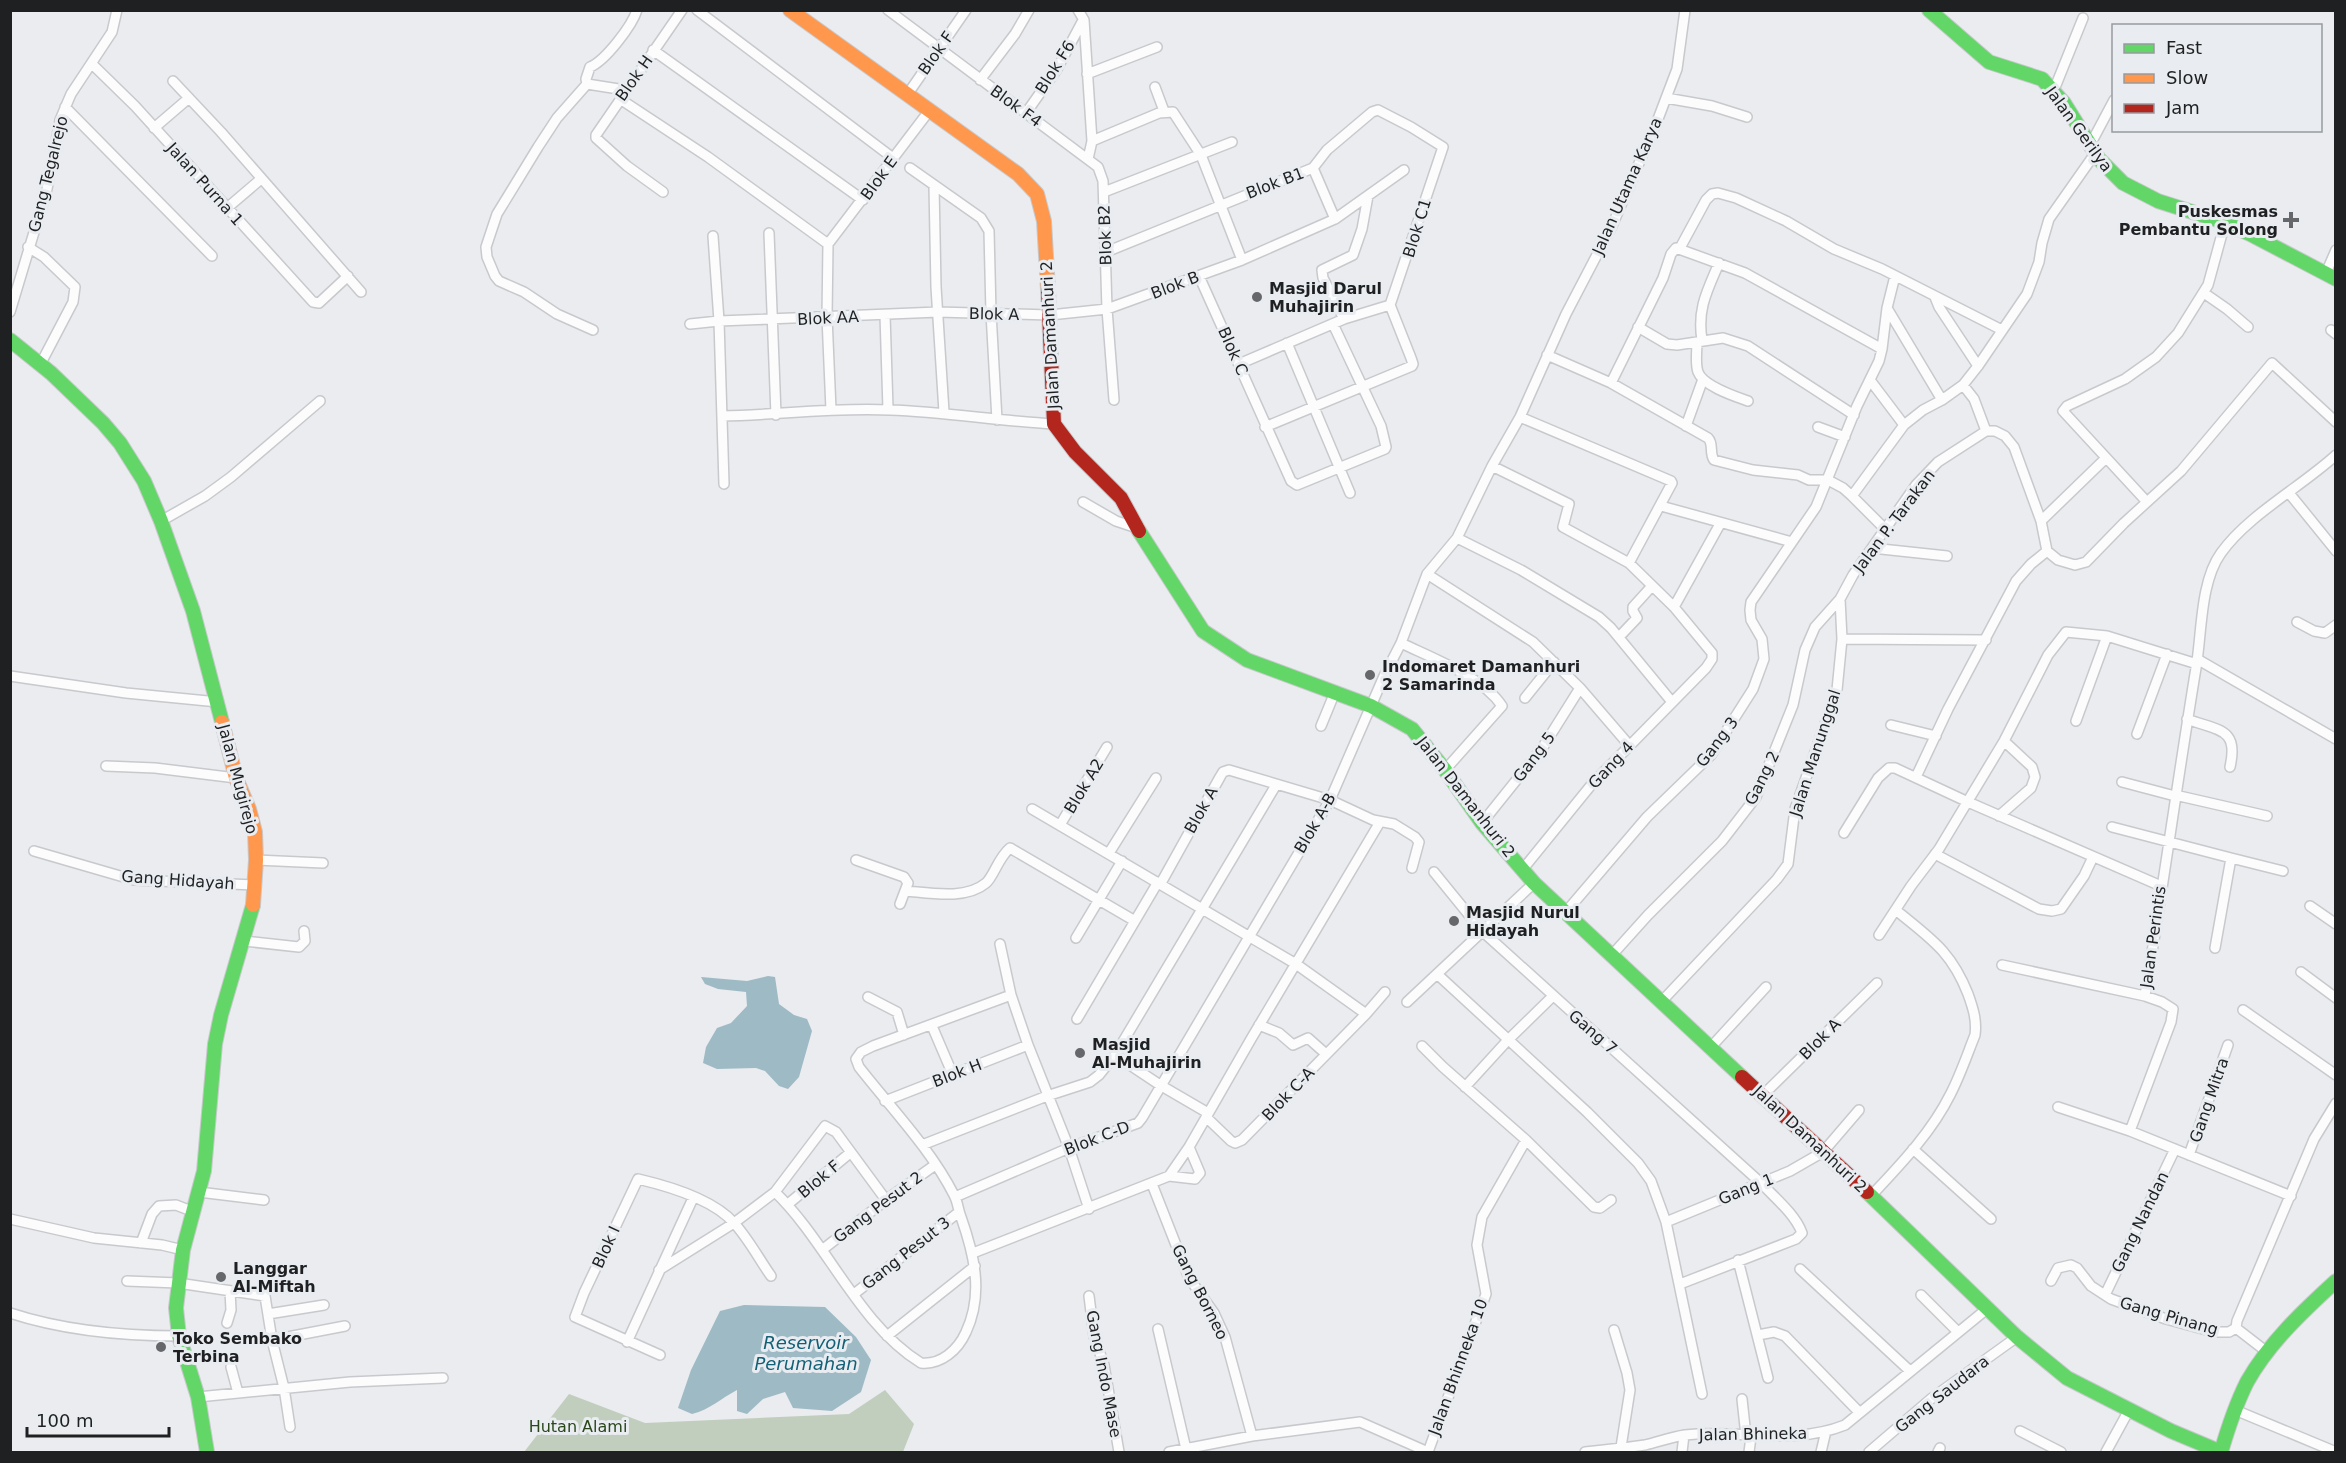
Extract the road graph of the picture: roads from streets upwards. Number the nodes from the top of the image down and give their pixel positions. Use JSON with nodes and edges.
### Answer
{"nodes":[{"id":1,"x":117,"y":10,"type":"edge"},
{"id":2,"x":637,"y":10,"type":"edge"},
{"id":3,"x":682,"y":10,"type":"edge"},
{"id":4,"x":697,"y":10,"type":"edge"},
{"id":5,"x":790,"y":10,"type":"edge"},
{"id":6,"x":888,"y":10,"type":"edge"},
{"id":7,"x":966,"y":10,"type":"edge"},
{"id":8,"x":1029,"y":10,"type":"edge"},
{"id":9,"x":1078,"y":10,"type":"edge"},
{"id":10,"x":1685,"y":10,"type":"edge"},
{"id":11,"x":1929,"y":10,"type":"edge"},
{"id":12,"x":2082,"y":18,"type":"dead end"},
{"id":13,"x":1084,"y":20,"type":"junction"},
{"id":14,"x":1157,"y":47,"type":"dead end"},
{"id":15,"x":940,"y":48,"type":"junction"},
{"id":16,"x":653,"y":50,"type":"junction"},
{"id":17,"x":92,"y":64,"type":"junction"},
{"id":18,"x":1087,"y":74,"type":"junction"},
{"id":19,"x":980,"y":80,"type":"junction"},
{"id":20,"x":173,"y":81,"type":"dead end"},
{"id":21,"x":587,"y":84,"type":"junction"},
{"id":22,"x":1155,"y":87,"type":"dead end"},
{"id":23,"x":2054,"y":90,"type":"junction"},
{"id":24,"x":623,"y":94,"type":"junction"},
{"id":25,"x":907,"y":95,"type":"junction"},
{"id":26,"x":189,"y":98,"type":"junction"},
{"id":27,"x":1666,"y":98,"type":"junction"},
{"id":28,"x":2112,"y":105,"type":"edge"},
{"id":29,"x":65,"y":107,"type":"junction"},
{"id":30,"x":1378,"y":110,"type":"joint"},
{"id":31,"x":929,"y":111,"type":"junction"},
{"id":32,"x":1164,"y":111,"type":"junction"},
{"id":33,"x":1026,"y":113,"type":"junction"},
{"id":34,"x":1747,"y":117,"type":"dead end"},
{"id":35,"x":154,"y":128,"type":"junction"},
{"id":36,"x":1092,"y":141,"type":"junction"},
{"id":37,"x":1232,"y":142,"type":"dead end"},
{"id":38,"x":2092,"y":151,"type":"junction"},
{"id":39,"x":1201,"y":155,"type":"junction"},
{"id":40,"x":893,"y":158,"type":"junction"},
{"id":41,"x":1091,"y":161,"type":"junction"},
{"id":42,"x":910,"y":168,"type":"dead end"},
{"id":43,"x":1313,"y":168,"type":"junction"},
{"id":44,"x":1404,"y":170,"type":"dead end"},
{"id":45,"x":261,"y":179,"type":"junction"},
{"id":46,"x":934,"y":186,"type":"junction"},
{"id":47,"x":663,"y":192,"type":"dead end"},
{"id":48,"x":1104,"y":192,"type":"junction"},
{"id":49,"x":1368,"y":196,"type":"junction"},
{"id":50,"x":863,"y":200,"type":"junction"},
{"id":51,"x":1221,"y":204,"type":"junction"},
{"id":52,"x":227,"y":208,"type":"junction"},
{"id":53,"x":1335,"y":219,"type":"junction"},
{"id":54,"x":2225,"y":223,"type":"junction"},
{"id":55,"x":769,"y":233,"type":"dead end"},
{"id":56,"x":713,"y":236,"type":"dead end"},
{"id":57,"x":828,"y":244,"type":"junction"},
{"id":58,"x":28,"y":247,"type":"junction"},
{"id":59,"x":1680,"y":248,"type":"junction"},
{"id":60,"x":2336,"y":250,"type":"edge"},
{"id":61,"x":1106,"y":252,"type":"junction"},
{"id":62,"x":212,"y":256,"type":"dead end"},
{"id":63,"x":1242,"y":260,"type":"junction"},
{"id":64,"x":1719,"y":263,"type":"junction"},
{"id":65,"x":348,"y":276,"type":"junction"},
{"id":66,"x":1199,"y":276,"type":"junction"},
{"id":67,"x":1895,"y":276,"type":"junction"},
{"id":68,"x":2331,"y":276,"type":"edge"},
{"id":69,"x":361,"y":292,"type":"dead end"},
{"id":70,"x":2204,"y":294,"type":"junction"},
{"id":71,"x":1935,"y":297,"type":"junction"},
{"id":72,"x":1390,"y":305,"type":"junction"},
{"id":73,"x":1887,"y":308,"type":"junction"},
{"id":74,"x":1107,"y":309,"type":"junction"},
{"id":75,"x":10,"y":312,"type":"edge"},
{"id":76,"x":938,"y":312,"type":"junction"},
{"id":77,"x":991,"y":313,"type":"junction"},
{"id":78,"x":885,"y":315,"type":"junction"},
{"id":79,"x":1050,"y":315,"type":"junction"},
{"id":80,"x":827,"y":317,"type":"junction"},
{"id":81,"x":1344,"y":319,"type":"junction"},
{"id":82,"x":771,"y":320,"type":"junction"},
{"id":83,"x":719,"y":321,"type":"junction"},
{"id":84,"x":690,"y":324,"type":"dead end"},
{"id":85,"x":1333,"y":324,"type":"junction"},
{"id":86,"x":1638,"y":327,"type":"junction"},
{"id":87,"x":2248,"y":327,"type":"dead end"},
{"id":88,"x":593,"y":330,"type":"dead end"},
{"id":89,"x":2002,"y":330,"type":"junction"},
{"id":90,"x":10,"y":340,"type":"edge"},
{"id":91,"x":1700,"y":341,"type":"junction"},
{"id":92,"x":1287,"y":343,"type":"junction"},
{"id":93,"x":1882,"y":349,"type":"junction"},
{"id":94,"x":1547,"y":354,"type":"junction"},
{"id":95,"x":1239,"y":364,"type":"junction"},
{"id":96,"x":40,"y":365,"type":"junction"},
{"id":97,"x":1978,"y":366,"type":"junction"},
{"id":98,"x":1703,"y":379,"type":"junction"},
{"id":99,"x":1870,"y":380,"type":"junction"},
{"id":100,"x":1611,"y":383,"type":"junction"},
{"id":101,"x":1962,"y":385,"type":"junction"},
{"id":102,"x":1361,"y":386,"type":"junction"},
{"id":103,"x":1114,"y":400,"type":"dead end"},
{"id":104,"x":1942,"y":400,"type":"junction"},
{"id":105,"x":320,"y":401,"type":"dead end"},
{"id":106,"x":1748,"y":402,"type":"dead end"},
{"id":107,"x":1314,"y":407,"type":"junction"},
{"id":108,"x":888,"y":409,"type":"junction"},
{"id":109,"x":831,"y":410,"type":"junction"},
{"id":110,"x":944,"y":412,"type":"junction"},
{"id":111,"x":776,"y":415,"type":"junction"},
{"id":112,"x":1854,"y":415,"type":"junction"},
{"id":113,"x":722,"y":416,"type":"junction"},
{"id":114,"x":1520,"y":417,"type":"junction"},
{"id":115,"x":998,"y":420,"type":"junction"},
{"id":116,"x":2336,"y":422,"type":"edge"},
{"id":117,"x":1054,"y":424,"type":"junction"},
{"id":118,"x":1904,"y":425,"type":"junction"},
{"id":119,"x":1686,"y":426,"type":"junction"},
{"id":120,"x":1265,"y":427,"type":"junction"},
{"id":121,"x":1818,"y":427,"type":"dead end"},
{"id":122,"x":1986,"y":430,"type":"junction"},
{"id":123,"x":1845,"y":437,"type":"junction"},
{"id":124,"x":2336,"y":455,"type":"edge"},
{"id":125,"x":2106,"y":459,"type":"junction"},
{"id":126,"x":1492,"y":466,"type":"junction"},
{"id":127,"x":1339,"y":469,"type":"junction"},
{"id":128,"x":1828,"y":480,"type":"junction"},
{"id":129,"x":724,"y":484,"type":"dead end"},
{"id":130,"x":1350,"y":493,"type":"dead end"},
{"id":131,"x":2289,"y":493,"type":"junction"},
{"id":132,"x":1852,"y":496,"type":"junction"},
{"id":133,"x":1083,"y":502,"type":"dead end"},
{"id":134,"x":2147,"y":502,"type":"junction"},
{"id":135,"x":1661,"y":506,"type":"junction"},
{"id":136,"x":161,"y":521,"type":"junction"},
{"id":137,"x":2041,"y":521,"type":"junction"},
{"id":138,"x":1720,"y":524,"type":"junction"},
{"id":139,"x":1137,"y":528,"type":"junction"},
{"id":140,"x":1885,"y":529,"type":"junction"},
{"id":141,"x":1457,"y":538,"type":"junction"},
{"id":142,"x":1792,"y":542,"type":"junction"},
{"id":143,"x":1872,"y":548,"type":"junction"},
{"id":144,"x":2336,"y":550,"type":"edge"},
{"id":145,"x":2047,"y":551,"type":"junction"},
{"id":146,"x":1947,"y":556,"type":"dead end"},
{"id":147,"x":1629,"y":563,"type":"junction"},
{"id":148,"x":1427,"y":574,"type":"junction"},
{"id":149,"x":1652,"y":586,"type":"junction"},
{"id":150,"x":1840,"y":599,"type":"junction"},
{"id":151,"x":1674,"y":607,"type":"junction"},
{"id":152,"x":2297,"y":622,"type":"dead end"},
{"id":153,"x":2336,"y":625,"type":"edge"},
{"id":154,"x":2107,"y":636,"type":"junction"},
{"id":155,"x":1619,"y":638,"type":"junction"},
{"id":156,"x":1842,"y":639,"type":"junction"},
{"id":157,"x":1986,"y":640,"type":"junction"},
{"id":158,"x":1401,"y":643,"type":"junction"},
{"id":159,"x":2168,"y":654,"type":"junction"},
{"id":160,"x":2197,"y":661,"type":"junction"},
{"id":161,"x":1554,"y":662,"type":"junction"},
{"id":162,"x":10,"y":676,"type":"edge"},
{"id":163,"x":1580,"y":688,"type":"junction"},
{"id":164,"x":1335,"y":692,"type":"junction"},
{"id":165,"x":1525,"y":698,"type":"dead end"},
{"id":166,"x":218,"y":702,"type":"junction"},
{"id":167,"x":1672,"y":702,"type":"junction"},
{"id":168,"x":1371,"y":706,"type":"junction"},
{"id":169,"x":2187,"y":719,"type":"junction"},
{"id":170,"x":2076,"y":721,"type":"dead end"},
{"id":171,"x":1891,"y":725,"type":"dead end"},
{"id":172,"x":1321,"y":726,"type":"dead end"},
{"id":173,"x":2137,"y":734,"type":"dead end"},
{"id":174,"x":1936,"y":736,"type":"junction"},
{"id":175,"x":2336,"y":739,"type":"edge"},
{"id":176,"x":2004,"y":741,"type":"junction"},
{"id":177,"x":1629,"y":745,"type":"junction"},
{"id":178,"x":1107,"y":747,"type":"dead end"},
{"id":179,"x":106,"y":766,"type":"dead end"},
{"id":180,"x":2230,"y":767,"type":"dead end"},
{"id":181,"x":1445,"y":770,"type":"junction"},
{"id":182,"x":1916,"y":777,"type":"junction"},
{"id":183,"x":236,"y":778,"type":"junction"},
{"id":184,"x":1156,"y":778,"type":"dead end"},
{"id":185,"x":2122,"y":782,"type":"dead end"},
{"id":186,"x":1276,"y":785,"type":"junction"},
{"id":187,"x":2175,"y":795,"type":"junction"},
{"id":188,"x":1330,"y":800,"type":"junction"},
{"id":189,"x":1968,"y":802,"type":"junction"},
{"id":190,"x":1032,"y":809,"type":"dead end"},
{"id":191,"x":1999,"y":816,"type":"junction"},
{"id":192,"x":2267,"y":816,"type":"dead end"},
{"id":193,"x":1380,"y":822,"type":"junction"},
{"id":194,"x":1482,"y":823,"type":"junction"},
{"id":195,"x":1060,"y":825,"type":"junction"},
{"id":196,"x":2112,"y":827,"type":"dead end"},
{"id":197,"x":1844,"y":832,"type":"dead end"},
{"id":198,"x":2168,"y":842,"type":"junction"},
{"id":199,"x":34,"y":851,"type":"dead end"},
{"id":200,"x":1109,"y":853,"type":"junction"},
{"id":201,"x":1935,"y":854,"type":"junction"},
{"id":202,"x":2092,"y":857,"type":"junction"},
{"id":203,"x":2231,"y":858,"type":"junction"},
{"id":204,"x":256,"y":860,"type":"junction"},
{"id":205,"x":856,"y":860,"type":"dead end"},
{"id":206,"x":1122,"y":861,"type":"junction"},
{"id":207,"x":323,"y":863,"type":"dead end"},
{"id":208,"x":1412,"y":868,"type":"dead end"},
{"id":209,"x":1523,"y":869,"type":"junction"},
{"id":210,"x":2283,"y":871,"type":"dead end"},
{"id":211,"x":1434,"y":872,"type":"dead end"},
{"id":212,"x":1160,"y":882,"type":"junction"},
{"id":213,"x":1534,"y":883,"type":"junction"},
{"id":214,"x":255,"y":885,"type":"junction"},
{"id":215,"x":2160,"y":886,"type":"junction"},
{"id":216,"x":906,"y":891,"type":"junction"},
{"id":217,"x":1099,"y":899,"type":"junction"},
{"id":218,"x":900,"y":904,"type":"dead end"},
{"id":219,"x":2310,"y":906,"type":"dead end"},
{"id":220,"x":1201,"y":908,"type":"junction"},
{"id":221,"x":1897,"y":911,"type":"junction"},
{"id":222,"x":1565,"y":913,"type":"junction"},
{"id":223,"x":1135,"y":921,"type":"junction"},
{"id":224,"x":2336,"y":924,"type":"edge"},
{"id":225,"x":304,"y":931,"type":"dead end"},
{"id":226,"x":1482,"y":931,"type":"junction"},
{"id":227,"x":1880,"y":935,"type":"dead end"},
{"id":228,"x":1249,"y":936,"type":"junction"},
{"id":229,"x":1077,"y":938,"type":"dead end"},
{"id":230,"x":244,"y":941,"type":"junction"},
{"id":231,"x":1000,"y":944,"type":"dead end"},
{"id":232,"x":2215,"y":948,"type":"dead end"},
{"id":233,"x":1612,"y":955,"type":"junction"},
{"id":234,"x":1296,"y":964,"type":"junction"},
{"id":235,"x":2002,"y":965,"type":"dead end"},
{"id":236,"x":2301,"y":972,"type":"dead end"},
{"id":237,"x":1437,"y":974,"type":"junction"},
{"id":238,"x":1877,"y":982,"type":"dead end"},
{"id":239,"x":1766,"y":987,"type":"dead end"},
{"id":240,"x":1384,"y":992,"type":"dead end"},
{"id":241,"x":1011,"y":995,"type":"junction"},
{"id":242,"x":1553,"y":996,"type":"junction"},
{"id":243,"x":2145,"y":996,"type":"junction"},
{"id":244,"x":868,"y":997,"type":"dead end"},
{"id":245,"x":2336,"y":998,"type":"edge"},
{"id":246,"x":1662,"y":1001,"type":"junction"},
{"id":247,"x":1407,"y":1002,"type":"dead end"},
{"id":248,"x":2243,"y":1010,"type":"dead end"},
{"id":249,"x":1366,"y":1014,"type":"junction"},
{"id":250,"x":1077,"y":1019,"type":"dead end"},
{"id":251,"x":1259,"y":1024,"type":"junction"},
{"id":252,"x":932,"y":1026,"type":"junction"},
{"id":253,"x":904,"y":1035,"type":"junction"},
{"id":254,"x":1507,"y":1041,"type":"junction"},
{"id":255,"x":1028,"y":1045,"type":"junction"},
{"id":256,"x":1422,"y":1046,"type":"dead end"},
{"id":257,"x":2228,"y":1046,"type":"dead end"},
{"id":258,"x":1711,"y":1047,"type":"junction"},
{"id":259,"x":1326,"y":1054,"type":"junction"},
{"id":260,"x":1115,"y":1055,"type":"junction"},
{"id":261,"x":953,"y":1075,"type":"junction"},
{"id":262,"x":2336,"y":1075,"type":"edge"},
{"id":263,"x":1160,"y":1085,"type":"junction"},
{"id":264,"x":1465,"y":1088,"type":"junction"},
{"id":265,"x":1763,"y":1095,"type":"junction"},
{"id":266,"x":1047,"y":1096,"type":"junction"},
{"id":267,"x":885,"y":1101,"type":"junction"},
{"id":268,"x":2336,"y":1103,"type":"edge"},
{"id":269,"x":2058,"y":1107,"type":"dead end"},
{"id":270,"x":1859,"y":1110,"type":"dead end"},
{"id":271,"x":1207,"y":1115,"type":"junction"},
{"id":272,"x":2130,"y":1131,"type":"junction"},
{"id":273,"x":1526,"y":1140,"type":"junction"},
{"id":274,"x":922,"y":1146,"type":"junction"},
{"id":275,"x":1069,"y":1148,"type":"junction"},
{"id":276,"x":1189,"y":1148,"type":"junction"},
{"id":277,"x":1914,"y":1149,"type":"junction"},
{"id":278,"x":2175,"y":1149,"type":"junction"},
{"id":279,"x":1823,"y":1152,"type":"junction"},
{"id":280,"x":850,"y":1153,"type":"junction"},
{"id":281,"x":2189,"y":1155,"type":"junction"},
{"id":282,"x":935,"y":1165,"type":"junction"},
{"id":283,"x":1168,"y":1176,"type":"junction"},
{"id":284,"x":1152,"y":1184,"type":"junction"},
{"id":285,"x":1761,"y":1184,"type":"junction"},
{"id":286,"x":199,"y":1192,"type":"junction"},
{"id":287,"x":775,"y":1192,"type":"junction"},
{"id":288,"x":1871,"y":1196,"type":"junction"},
{"id":289,"x":2291,"y":1196,"type":"junction"},
{"id":290,"x":956,"y":1197,"type":"junction"},
{"id":291,"x":693,"y":1198,"type":"junction"},
{"id":292,"x":264,"y":1200,"type":"dead end"},
{"id":293,"x":885,"y":1200,"type":"junction"},
{"id":294,"x":1611,"y":1200,"type":"dead end"},
{"id":295,"x":788,"y":1204,"type":"junction"},
{"id":296,"x":1089,"y":1209,"type":"junction"},
{"id":297,"x":194,"y":1212,"type":"junction"},
{"id":298,"x":959,"y":1212,"type":"junction"},
{"id":299,"x":10,"y":1218,"type":"edge"},
{"id":300,"x":1991,"y":1219,"type":"dead end"},
{"id":301,"x":1666,"y":1222,"type":"junction"},
{"id":302,"x":734,"y":1223,"type":"junction"},
{"id":303,"x":141,"y":1243,"type":"junction"},
{"id":304,"x":183,"y":1250,"type":"junction"},
{"id":305,"x":822,"y":1250,"type":"junction"},
{"id":306,"x":973,"y":1253,"type":"junction"},
{"id":307,"x":1738,"y":1260,"type":"junction"},
{"id":308,"x":975,"y":1266,"type":"junction"},
{"id":309,"x":1800,"y":1269,"type":"dead end"},
{"id":310,"x":659,"y":1270,"type":"junction"},
{"id":311,"x":771,"y":1276,"type":"dead end"},
{"id":312,"x":127,"y":1281,"type":"dead end"},
{"id":313,"x":2051,"y":1281,"type":"dead end"},
{"id":314,"x":2336,"y":1281,"type":"edge"},
{"id":315,"x":178,"y":1283,"type":"junction"},
{"id":316,"x":1680,"y":1284,"type":"junction"},
{"id":317,"x":230,"y":1291,"type":"junction"},
{"id":318,"x":854,"y":1294,"type":"junction"},
{"id":319,"x":1921,"y":1295,"type":"dead end"},
{"id":320,"x":2105,"y":1295,"type":"junction"},
{"id":321,"x":1089,"y":1296,"type":"dead end"},
{"id":322,"x":324,"y":1305,"type":"dead end"},
{"id":323,"x":1988,"y":1308,"type":"junction"},
{"id":324,"x":10,"y":1313,"type":"edge"},
{"id":325,"x":268,"y":1314,"type":"junction"},
{"id":326,"x":227,"y":1323,"type":"dead end"},
{"id":327,"x":345,"y":1326,"type":"dead end"},
{"id":328,"x":2236,"y":1328,"type":"junction"},
{"id":329,"x":1158,"y":1329,"type":"dead end"},
{"id":330,"x":1614,"y":1330,"type":"dead end"},
{"id":331,"x":1958,"y":1332,"type":"junction"},
{"id":332,"x":1758,"y":1335,"type":"junction"},
{"id":333,"x":179,"y":1336,"type":"junction"},
{"id":334,"x":887,"y":1336,"type":"junction"},
{"id":335,"x":2017,"y":1336,"type":"junction"},
{"id":336,"x":272,"y":1340,"type":"junction"},
{"id":337,"x":627,"y":1342,"type":"junction"},
{"id":338,"x":2267,"y":1352,"type":"junction"},
{"id":339,"x":660,"y":1355,"type":"dead end"},
{"id":340,"x":231,"y":1367,"type":"dead end"},
{"id":341,"x":1910,"y":1371,"type":"junction"},
{"id":342,"x":443,"y":1378,"type":"dead end"},
{"id":343,"x":1768,"y":1378,"type":"dead end"},
{"id":344,"x":284,"y":1388,"type":"junction"},
{"id":345,"x":238,"y":1393,"type":"junction"},
{"id":346,"x":1702,"y":1394,"type":"dead end"},
{"id":347,"x":198,"y":1397,"type":"junction"},
{"id":348,"x":1742,"y":1398,"type":"dead end"},
{"id":349,"x":2129,"y":1410,"type":"junction"},
{"id":350,"x":2235,"y":1410,"type":"junction"},
{"id":351,"x":1859,"y":1412,"type":"junction"},
{"id":352,"x":290,"y":1426,"type":"dead end"},
{"id":353,"x":1826,"y":1431,"type":"junction"},
{"id":354,"x":2020,"y":1431,"type":"dead end"},
{"id":355,"x":1684,"y":1435,"type":"junction"},
{"id":356,"x":1252,"y":1436,"type":"junction"},
{"id":357,"x":1748,"y":1436,"type":"junction"},
{"id":358,"x":1644,"y":1445,"type":"junction"},
{"id":359,"x":1621,"y":1447,"type":"junction"},
{"id":360,"x":1186,"y":1449,"type":"junction"},
{"id":361,"x":207,"y":1452,"type":"edge"},
{"id":362,"x":1119,"y":1452,"type":"edge"},
{"id":363,"x":1169,"y":1452,"type":"edge"},
{"id":364,"x":1428,"y":1452,"type":"edge"},
{"id":365,"x":1585,"y":1452,"type":"edge"},
{"id":366,"x":1637,"y":1452,"type":"edge"},
{"id":367,"x":1682,"y":1452,"type":"edge"},
{"id":368,"x":1749,"y":1452,"type":"edge"},
{"id":369,"x":1821,"y":1452,"type":"edge"},
{"id":370,"x":1869,"y":1452,"type":"edge"},
{"id":371,"x":2061,"y":1452,"type":"edge"},
{"id":372,"x":2106,"y":1452,"type":"edge"},
{"id":373,"x":2221,"y":1452,"type":"edge"},
{"id":374,"x":2336,"y":1452,"type":"edge"}],
"edges":[{"from":1,"to":17,"type":"street","name":"Gang Tegalrejo"},
{"from":2,"to":21,"type":"street"},
{"from":3,"to":16,"type":"street","name":"Blok H"},
{"from":4,"to":40,"type":"street"},
{"from":5,"to":25,"type":"street","name":"Jalan Damanhuri 2"},
{"from":6,"to":15,"type":"street","name":"Blok F4"},
{"from":7,"to":15,"type":"street","name":"Blok F"},
{"from":8,"to":19,"type":"street"},
{"from":9,"to":13,"type":"street"},
{"from":10,"to":27,"type":"street","name":"Jalan Utama Karya"},
{"from":11,"to":23,"type":"street","name":"Jalan Gerilya"},
{"from":12,"to":23,"type":"street"},
{"from":13,"to":18,"type":"street"},
{"from":13,"to":33,"type":"street","name":"Blok F6"},
{"from":14,"to":18,"type":"street"},
{"from":15,"to":19,"type":"street","name":"Blok F4"},
{"from":15,"to":25,"type":"street","name":"Blok F"},
{"from":16,"to":24,"type":"street","name":"Blok H"},
{"from":16,"to":50,"type":"street"},
{"from":17,"to":29,"type":"street","name":"Gang Tegalrejo"},
{"from":17,"to":35,"type":"street","name":"Jalan Purna 1"},
{"from":18,"to":36,"type":"street"},
{"from":19,"to":33,"type":"street","name":"Blok F4"},
{"from":20,"to":26,"type":"street"},
{"from":21,"to":24,"type":"street"},
{"from":21,"to":88,"type":"street"},
{"from":22,"to":32,"type":"street"},
{"from":23,"to":38,"type":"street","name":"Jalan Gerilya"},
{"from":24,"to":47,"type":"street","name":"Blok H"},
{"from":24,"to":57,"type":"street"},
{"from":25,"to":31,"type":"street","name":"Jalan Damanhuri 2"},
{"from":26,"to":35,"type":"street"},
{"from":26,"to":45,"type":"street"},
{"from":27,"to":34,"type":"street"},
{"from":27,"to":94,"type":"street","name":"Jalan Utama Karya"},
{"from":28,"to":38,"type":"street"},
{"from":29,"to":58,"type":"street","name":"Gang Tegalrejo"},
{"from":29,"to":62,"type":"street"},
{"from":30,"to":43,"type":"street","name":"Blok B1"},
{"from":30,"to":72,"type":"street","name":"Blok C1"},
{"from":31,"to":40,"type":"street","name":"Blok E"},
{"from":31,"to":79,"type":"street","name":"Jalan Damanhuri 2"},
{"from":32,"to":36,"type":"street"},
{"from":32,"to":39,"type":"street"},
{"from":33,"to":41,"type":"street","name":"Blok F4"},
{"from":35,"to":52,"type":"street","name":"Jalan Purna 1"},
{"from":36,"to":41,"type":"street"},
{"from":37,"to":39,"type":"street"},
{"from":38,"to":54,"type":"street","name":"Jalan Gerilya"},
{"from":38,"to":89,"type":"street"},
{"from":39,"to":48,"type":"street"},
{"from":39,"to":51,"type":"street"},
{"from":40,"to":50,"type":"street","name":"Blok E"},
{"from":41,"to":48,"type":"street","name":"Blok B2"},
{"from":42,"to":46,"type":"street"},
{"from":43,"to":51,"type":"street","name":"Blok B1"},
{"from":43,"to":53,"type":"street"},
{"from":44,"to":49,"type":"street"},
{"from":45,"to":52,"type":"street"},
{"from":45,"to":65,"type":"street"},
{"from":46,"to":76,"type":"street"},
{"from":46,"to":77,"type":"street"},
{"from":48,"to":61,"type":"street","name":"Blok B2"},
{"from":49,"to":53,"type":"street"},
{"from":49,"to":81,"type":"street"},
{"from":50,"to":57,"type":"street","name":"Blok E"},
{"from":51,"to":61,"type":"street","name":"Blok B1"},
{"from":51,"to":63,"type":"street"},
{"from":52,"to":65,"type":"street","name":"Jalan Purna 1"},
{"from":53,"to":63,"type":"street"},
{"from":54,"to":68,"type":"street","name":"Jalan Gerilya"},
{"from":54,"to":70,"type":"street"},
{"from":55,"to":82,"type":"street"},
{"from":56,"to":83,"type":"street"},
{"from":57,"to":80,"type":"street"},
{"from":58,"to":75,"type":"street","name":"Gang Tegalrejo"},
{"from":58,"to":96,"type":"street"},
{"from":59,"to":64,"type":"street"},
{"from":59,"to":67,"type":"street"},
{"from":59,"to":86,"type":"street"},
{"from":60,"to":68,"type":"street"},
{"from":61,"to":74,"type":"street","name":"Blok B2"},
{"from":63,"to":66,"type":"street","name":"Blok B"},
{"from":64,"to":91,"type":"street"},
{"from":64,"to":93,"type":"street"},
{"from":65,"to":69,"type":"street"},
{"from":66,"to":74,"type":"street","name":"Blok B"},
{"from":66,"to":95,"type":"street","name":"Blok C"},
{"from":67,"to":71,"type":"street"},
{"from":67,"to":73,"type":"street","name":"Gang 3"},
{"from":70,"to":87,"type":"street"},
{"from":70,"to":125,"type":"street"},
{"from":71,"to":89,"type":"street"},
{"from":71,"to":97,"type":"street"},
{"from":72,"to":81,"type":"street"},
{"from":72,"to":102,"type":"street"},
{"from":73,"to":93,"type":"street","name":"Gang 3"},
{"from":73,"to":104,"type":"street"},
{"from":74,"to":79,"type":"street","name":"Blok B"},
{"from":74,"to":103,"type":"street","name":"Blok B2"},
{"from":76,"to":77,"type":"street","name":"Blok A"},
{"from":76,"to":78,"type":"street","name":"Blok A"},
{"from":76,"to":110,"type":"street"},
{"from":77,"to":79,"type":"street","name":"Blok A"},
{"from":77,"to":115,"type":"street"},
{"from":78,"to":80,"type":"street","name":"Blok AA"},
{"from":78,"to":108,"type":"street"},
{"from":79,"to":117,"type":"street","name":"Jalan Damanhuri 2"},
{"from":80,"to":82,"type":"street","name":"Blok AA"},
{"from":80,"to":109,"type":"street"},
{"from":81,"to":85,"type":"street"},
{"from":82,"to":83,"type":"street","name":"Blok AA"},
{"from":82,"to":111,"type":"street"},
{"from":83,"to":84,"type":"street","name":"Blok AA"},
{"from":83,"to":113,"type":"street"},
{"from":85,"to":92,"type":"street"},
{"from":85,"to":102,"type":"street"},
{"from":86,"to":91,"type":"street"},
{"from":86,"to":100,"type":"street"},
{"from":89,"to":97,"type":"street"},
{"from":90,"to":96,"type":"street","name":"Jalan Mugirejo"},
{"from":91,"to":98,"type":"street"},
{"from":91,"to":112,"type":"street"},
{"from":92,"to":95,"type":"street"},
{"from":92,"to":107,"type":"street"},
{"from":93,"to":99,"type":"street","name":"Gang 3"},
{"from":94,"to":100,"type":"street"},
{"from":94,"to":114,"type":"street","name":"Jalan Utama Karya"},
{"from":95,"to":120,"type":"street","name":"Blok C"},
{"from":96,"to":136,"type":"street","name":"Jalan Mugirejo"},
{"from":97,"to":101,"type":"street"},
{"from":98,"to":106,"type":"street"},
{"from":98,"to":119,"type":"street"},
{"from":99,"to":112,"type":"street","name":"Gang 3"},
{"from":99,"to":118,"type":"street"},
{"from":100,"to":119,"type":"street"},
{"from":101,"to":104,"type":"street"},
{"from":101,"to":122,"type":"street"},
{"from":102,"to":107,"type":"street"},
{"from":102,"to":127,"type":"street"},
{"from":104,"to":118,"type":"street"},
{"from":105,"to":136,"type":"street"},
{"from":107,"to":120,"type":"street"},
{"from":107,"to":127,"type":"street"},
{"from":108,"to":109,"type":"street"},
{"from":108,"to":110,"type":"street"},
{"from":109,"to":111,"type":"street"},
{"from":110,"to":115,"type":"street"},
{"from":111,"to":113,"type":"street"},
{"from":112,"to":123,"type":"street","name":"Gang 3"},
{"from":113,"to":129,"type":"street"},
{"from":114,"to":126,"type":"street","name":"Jalan Utama Karya"},
{"from":114,"to":135,"type":"street"},
{"from":115,"to":117,"type":"street"},
{"from":116,"to":134,"type":"street"},
{"from":117,"to":139,"type":"street","name":"Jalan Damanhuri 2"},
{"from":118,"to":132,"type":"street"},
{"from":119,"to":128,"type":"street"},
{"from":120,"to":127,"type":"street","name":"Blok C"},
{"from":121,"to":123,"type":"street"},
{"from":122,"to":137,"type":"street"},
{"from":122,"to":140,"type":"street","name":"Jalan P. Tarakan"},
{"from":123,"to":128,"type":"street","name":"Gang 3"},
{"from":124,"to":131,"type":"street","name":"Jalan Perintis"},
{"from":125,"to":134,"type":"street"},
{"from":125,"to":137,"type":"street"},
{"from":126,"to":141,"type":"street","name":"Jalan Utama Karya"},
{"from":126,"to":147,"type":"street"},
{"from":127,"to":130,"type":"street"},
{"from":128,"to":132,"type":"street"},
{"from":128,"to":142,"type":"street","name":"Gang 3"},
{"from":131,"to":144,"type":"street"},
{"from":131,"to":160,"type":"street","name":"Jalan Perintis"},
{"from":132,"to":140,"type":"street"},
{"from":133,"to":139,"type":"street"},
{"from":134,"to":145,"type":"street"},
{"from":135,"to":138,"type":"street"},
{"from":135,"to":147,"type":"street"},
{"from":136,"to":166,"type":"street","name":"Jalan Mugirejo"},
{"from":137,"to":145,"type":"street"},
{"from":138,"to":142,"type":"street"},
{"from":138,"to":151,"type":"street"},
{"from":139,"to":164,"type":"street","name":"Jalan Damanhuri 2"},
{"from":140,"to":143,"type":"street","name":"Jalan P. Tarakan"},
{"from":141,"to":148,"type":"street","name":"Blok A-B"},
{"from":141,"to":155,"type":"street"},
{"from":142,"to":222,"type":"street","name":"Gang 3"},
{"from":143,"to":146,"type":"street"},
{"from":143,"to":150,"type":"street","name":"Jalan P. Tarakan"},
{"from":145,"to":157,"type":"street"},
{"from":147,"to":149,"type":"street"},
{"from":148,"to":158,"type":"street","name":"Blok A-B"},
{"from":148,"to":161,"type":"street"},
{"from":149,"to":151,"type":"street"},
{"from":149,"to":155,"type":"street"},
{"from":150,"to":156,"type":"street","name":"Jalan Manunggal"},
{"from":150,"to":233,"type":"street","name":"Gang 2"},
{"from":151,"to":167,"type":"street","name":"Gang 4"},
{"from":152,"to":153,"type":"street"},
{"from":154,"to":159,"type":"street"},
{"from":154,"to":170,"type":"street"},
{"from":154,"to":176,"type":"street"},
{"from":155,"to":167,"type":"street"},
{"from":156,"to":157,"type":"street"},
{"from":156,"to":246,"type":"street","name":"Jalan Manunggal"},
{"from":157,"to":174,"type":"street"},
{"from":158,"to":168,"type":"street","name":"Blok A-B"},
{"from":158,"to":181,"type":"street"},
{"from":159,"to":160,"type":"street"},
{"from":159,"to":173,"type":"street"},
{"from":160,"to":169,"type":"street","name":"Jalan Perintis"},
{"from":160,"to":175,"type":"street"},
{"from":161,"to":163,"type":"street"},
{"from":161,"to":165,"type":"street"},
{"from":162,"to":166,"type":"street"},
{"from":163,"to":177,"type":"street"},
{"from":163,"to":194,"type":"street","name":"Gang 5"},
{"from":164,"to":168,"type":"street","name":"Jalan Damanhuri 2"},
{"from":164,"to":172,"type":"street"},
{"from":166,"to":183,"type":"street","name":"Jalan Mugirejo"},
{"from":167,"to":177,"type":"street","name":"Gang 4"},
{"from":168,"to":181,"type":"street","name":"Jalan Damanhuri 2"},
{"from":168,"to":188,"type":"street","name":"Blok A-B"},
{"from":169,"to":180,"type":"street"},
{"from":169,"to":187,"type":"street","name":"Jalan Perintis"},
{"from":171,"to":174,"type":"street"},
{"from":174,"to":182,"type":"street"},
{"from":176,"to":189,"type":"street"},
{"from":176,"to":191,"type":"street"},
{"from":177,"to":209,"type":"street","name":"Gang 4"},
{"from":178,"to":195,"type":"street","name":"Blok A2"},
{"from":179,"to":183,"type":"street"},
{"from":181,"to":194,"type":"street","name":"Jalan Damanhuri 2"},
{"from":182,"to":189,"type":"street"},
{"from":182,"to":197,"type":"street"},
{"from":183,"to":204,"type":"street","name":"Jalan Mugirejo"},
{"from":184,"to":200,"type":"street"},
{"from":185,"to":187,"type":"street"},
{"from":186,"to":188,"type":"street","name":"Blok A"},
{"from":186,"to":212,"type":"street","name":"Blok A"},
{"from":186,"to":220,"type":"street"},
{"from":187,"to":192,"type":"street"},
{"from":187,"to":198,"type":"street","name":"Jalan Perintis"},
{"from":188,"to":193,"type":"street","name":"Blok A"},
{"from":188,"to":228,"type":"street","name":"Blok A-B"},
{"from":189,"to":191,"type":"street"},
{"from":189,"to":201,"type":"street"},
{"from":190,"to":195,"type":"street"},
{"from":191,"to":202,"type":"street"},
{"from":193,"to":208,"type":"street","name":"Blok A"},
{"from":193,"to":234,"type":"street"},
{"from":194,"to":209,"type":"street","name":"Jalan Damanhuri 2"},
{"from":195,"to":200,"type":"street"},
{"from":196,"to":198,"type":"street"},
{"from":198,"to":203,"type":"street"},
{"from":198,"to":215,"type":"street","name":"Jalan Perintis"},
{"from":199,"to":214,"type":"street","name":"Gang Hidayah"},
{"from":200,"to":206,"type":"street"},
{"from":201,"to":202,"type":"street"},
{"from":201,"to":221,"type":"street"},
{"from":202,"to":215,"type":"street"},
{"from":203,"to":210,"type":"street"},
{"from":203,"to":232,"type":"street"},
{"from":204,"to":207,"type":"street"},
{"from":204,"to":214,"type":"street","name":"Jalan Mugirejo"},
{"from":205,"to":216,"type":"street"},
{"from":206,"to":212,"type":"street"},
{"from":206,"to":217,"type":"street"},
{"from":209,"to":213,"type":"street","name":"Jalan Damanhuri 2"},
{"from":211,"to":226,"type":"street","name":"Gang 7"},
{"from":212,"to":220,"type":"street"},
{"from":212,"to":223,"type":"street"},
{"from":213,"to":222,"type":"street","name":"Jalan Damanhuri 2"},
{"from":213,"to":226,"type":"street"},
{"from":214,"to":230,"type":"street","name":"Jalan Mugirejo"},
{"from":215,"to":243,"type":"street","name":"Jalan Perintis"},
{"from":216,"to":217,"type":"street"},
{"from":216,"to":218,"type":"street"},
{"from":217,"to":223,"type":"street"},
{"from":217,"to":229,"type":"street"},
{"from":219,"to":224,"type":"street"},
{"from":220,"to":228,"type":"street"},
{"from":220,"to":260,"type":"street"},
{"from":221,"to":227,"type":"street"},
{"from":221,"to":277,"type":"street"},
{"from":222,"to":233,"type":"street","name":"Jalan Damanhuri 2"},
{"from":223,"to":250,"type":"street"},
{"from":225,"to":230,"type":"street"},
{"from":226,"to":237,"type":"street"},
{"from":226,"to":242,"type":"street","name":"Gang 7"},
{"from":228,"to":234,"type":"street"},
{"from":228,"to":263,"type":"street","name":"Blok C-D"},
{"from":230,"to":286,"type":"street","name":"Jalan Mugirejo"},
{"from":231,"to":241,"type":"street"},
{"from":233,"to":246,"type":"street","name":"Jalan Damanhuri 2"},
{"from":234,"to":249,"type":"street"},
{"from":234,"to":251,"type":"street"},
{"from":235,"to":243,"type":"street"},
{"from":236,"to":245,"type":"street"},
{"from":237,"to":247,"type":"street"},
{"from":237,"to":254,"type":"street"},
{"from":238,"to":265,"type":"street","name":"Blok A"},
{"from":239,"to":258,"type":"street"},
{"from":240,"to":249,"type":"street","name":"Blok C-A"},
{"from":241,"to":252,"type":"street"},
{"from":241,"to":255,"type":"street"},
{"from":242,"to":254,"type":"street"},
{"from":242,"to":285,"type":"street","name":"Gang 7"},
{"from":243,"to":272,"type":"street","name":"Jalan Perintis"},
{"from":244,"to":253,"type":"street"},
{"from":246,"to":258,"type":"street","name":"Jalan Damanhuri 2"},
{"from":248,"to":262,"type":"street"},
{"from":249,"to":259,"type":"street","name":"Blok C-A"},
{"from":251,"to":259,"type":"street"},
{"from":251,"to":271,"type":"street"},
{"from":252,"to":253,"type":"street"},
{"from":252,"to":261,"type":"street"},
{"from":253,"to":267,"type":"street"},
{"from":254,"to":264,"type":"street"},
{"from":254,"to":301,"type":"street"},
{"from":255,"to":261,"type":"street","name":"Blok H"},
{"from":255,"to":266,"type":"street"},
{"from":256,"to":264,"type":"street"},
{"from":257,"to":281,"type":"street","name":"Gang Mitra"},
{"from":258,"to":265,"type":"street","name":"Jalan Damanhuri 2"},
{"from":259,"to":271,"type":"street","name":"Blok C-A"},
{"from":260,"to":263,"type":"street"},
{"from":260,"to":266,"type":"street"},
{"from":261,"to":267,"type":"street","name":"Blok H"},
{"from":263,"to":271,"type":"street"},
{"from":263,"to":275,"type":"street","name":"Blok C-D"},
{"from":264,"to":273,"type":"street"},
{"from":265,"to":279,"type":"street","name":"Jalan Damanhuri 2"},
{"from":266,"to":274,"type":"street"},
{"from":266,"to":275,"type":"street"},
{"from":267,"to":274,"type":"street"},
{"from":268,"to":289,"type":"street"},
{"from":269,"to":272,"type":"street"},
{"from":270,"to":279,"type":"street","name":"Gang 1"},
{"from":271,"to":276,"type":"street"},
{"from":272,"to":278,"type":"street"},
{"from":273,"to":294,"type":"street"},
{"from":273,"to":364,"type":"street","name":"Jalan Bhinneka 10"},
{"from":274,"to":282,"type":"street"},
{"from":275,"to":290,"type":"street","name":"Blok C-D"},
{"from":275,"to":296,"type":"street"},
{"from":276,"to":283,"type":"street"},
{"from":276,"to":283,"type":"street"},
{"from":277,"to":288,"type":"street"},
{"from":277,"to":300,"type":"street"},
{"from":278,"to":281,"type":"street"},
{"from":278,"to":320,"type":"street","name":"Gang Nandan"},
{"from":279,"to":285,"type":"street","name":"Gang 1"},
{"from":279,"to":288,"type":"street","name":"Jalan Damanhuri 2"},
{"from":280,"to":287,"type":"street"},
{"from":280,"to":293,"type":"street"},
{"from":280,"to":295,"type":"street","name":"Blok F"},
{"from":281,"to":289,"type":"street"},
{"from":282,"to":290,"type":"street"},
{"from":282,"to":293,"type":"street","name":"Gang Pesut 2"},
{"from":283,"to":284,"type":"street"},
{"from":284,"to":296,"type":"street"},
{"from":284,"to":356,"type":"street","name":"Gang Borneo"},
{"from":285,"to":301,"type":"street","name":"Gang 1"},
{"from":285,"to":307,"type":"street","name":"Gang 7"},
{"from":286,"to":292,"type":"street"},
{"from":286,"to":297,"type":"street","name":"Jalan Mugirejo"},
{"from":287,"to":295,"type":"street"},
{"from":287,"to":302,"type":"street"},
{"from":288,"to":323,"type":"street","name":"Jalan Damanhuri 2"},
{"from":289,"to":328,"type":"street"},
{"from":290,"to":298,"type":"street"},
{"from":291,"to":302,"type":"street","name":"Blok I"},
{"from":291,"to":310,"type":"street"},
{"from":291,"to":337,"type":"street","name":"Blok I"},
{"from":293,"to":305,"type":"street","name":"Gang Pesut 2"},
{"from":295,"to":305,"type":"street"},
{"from":296,"to":306,"type":"street"},
{"from":297,"to":303,"type":"street"},
{"from":297,"to":304,"type":"street","name":"Jalan Mugirejo"},
{"from":298,"to":306,"type":"street"},
{"from":298,"to":318,"type":"street","name":"Gang Pesut 3"},
{"from":299,"to":303,"type":"street"},
{"from":301,"to":316,"type":"street"},
{"from":302,"to":310,"type":"street"},
{"from":302,"to":311,"type":"street","name":"Blok I"},
{"from":303,"to":304,"type":"street"},
{"from":304,"to":315,"type":"street","name":"Jalan Mugirejo"},
{"from":305,"to":318,"type":"street"},
{"from":306,"to":308,"type":"street"},
{"from":307,"to":316,"type":"street"},
{"from":307,"to":332,"type":"street"},
{"from":308,"to":334,"type":"street"},
{"from":308,"to":334,"type":"street"},
{"from":309,"to":341,"type":"street"},
{"from":310,"to":337,"type":"street"},
{"from":312,"to":315,"type":"street"},
{"from":313,"to":320,"type":"street","name":"Gang Pinang"},
{"from":314,"to":338,"type":"street"},
{"from":315,"to":317,"type":"street"},
{"from":315,"to":333,"type":"street","name":"Jalan Mugirejo"},
{"from":316,"to":346,"type":"street"},
{"from":317,"to":325,"type":"street"},
{"from":317,"to":326,"type":"street"},
{"from":318,"to":334,"type":"street"},
{"from":319,"to":331,"type":"street"},
{"from":320,"to":328,"type":"street","name":"Gang Pinang"},
{"from":321,"to":362,"type":"street","name":"Gang Indo Mase"},
{"from":322,"to":325,"type":"street"},
{"from":323,"to":331,"type":"street","name":"Jalan Bhineka"},
{"from":323,"to":335,"type":"street","name":"Jalan Damanhuri 2"},
{"from":324,"to":333,"type":"street"},
{"from":325,"to":336,"type":"street"},
{"from":327,"to":336,"type":"street"},
{"from":328,"to":338,"type":"street"},
{"from":329,"to":360,"type":"street"},
{"from":330,"to":359,"type":"street"},
{"from":331,"to":341,"type":"street","name":"Jalan Bhineka"},
{"from":332,"to":343,"type":"street"},
{"from":332,"to":351,"type":"street"},
{"from":333,"to":347,"type":"street","name":"Jalan Mugirejo"},
{"from":335,"to":349,"type":"street","name":"Jalan Damanhuri 2"},
{"from":335,"to":370,"type":"street","name":"Gang Saudara"},
{"from":336,"to":344,"type":"street"},
{"from":337,"to":339,"type":"street","name":"Blok I"},
{"from":338,"to":350,"type":"street"},
{"from":340,"to":345,"type":"street"},
{"from":341,"to":351,"type":"street","name":"Jalan Bhineka"},
{"from":342,"to":344,"type":"street"},
{"from":344,"to":345,"type":"street"},
{"from":344,"to":352,"type":"street"},
{"from":345,"to":347,"type":"street"},
{"from":347,"to":361,"type":"street","name":"Jalan Mugirejo"},
{"from":348,"to":357,"type":"street"},
{"from":349,"to":372,"type":"street"},
{"from":349,"to":373,"type":"street","name":"Jalan Damanhuri 2"},
{"from":350,"to":373,"type":"street"},
{"from":350,"to":374,"type":"street"},
{"from":351,"to":353,"type":"street","name":"Jalan Bhineka"},
{"from":353,"to":357,"type":"street","name":"Jalan Bhineka"},
{"from":353,"to":369,"type":"street"},
{"from":354,"to":371,"type":"street"},
{"from":355,"to":357,"type":"street","name":"Jalan Bhineka"},
{"from":355,"to":358,"type":"street","name":"Jalan Bhineka"},
{"from":355,"to":367,"type":"street"},
{"from":356,"to":360,"type":"street"},
{"from":356,"to":364,"type":"street"},
{"from":357,"to":368,"type":"street"},
{"from":358,"to":359,"type":"street","name":"Jalan Bhineka"},
{"from":358,"to":366,"type":"street"},
{"from":359,"to":365,"type":"street","name":"Jalan Bhineka"},
{"from":360,"to":363,"type":"street"}]}
